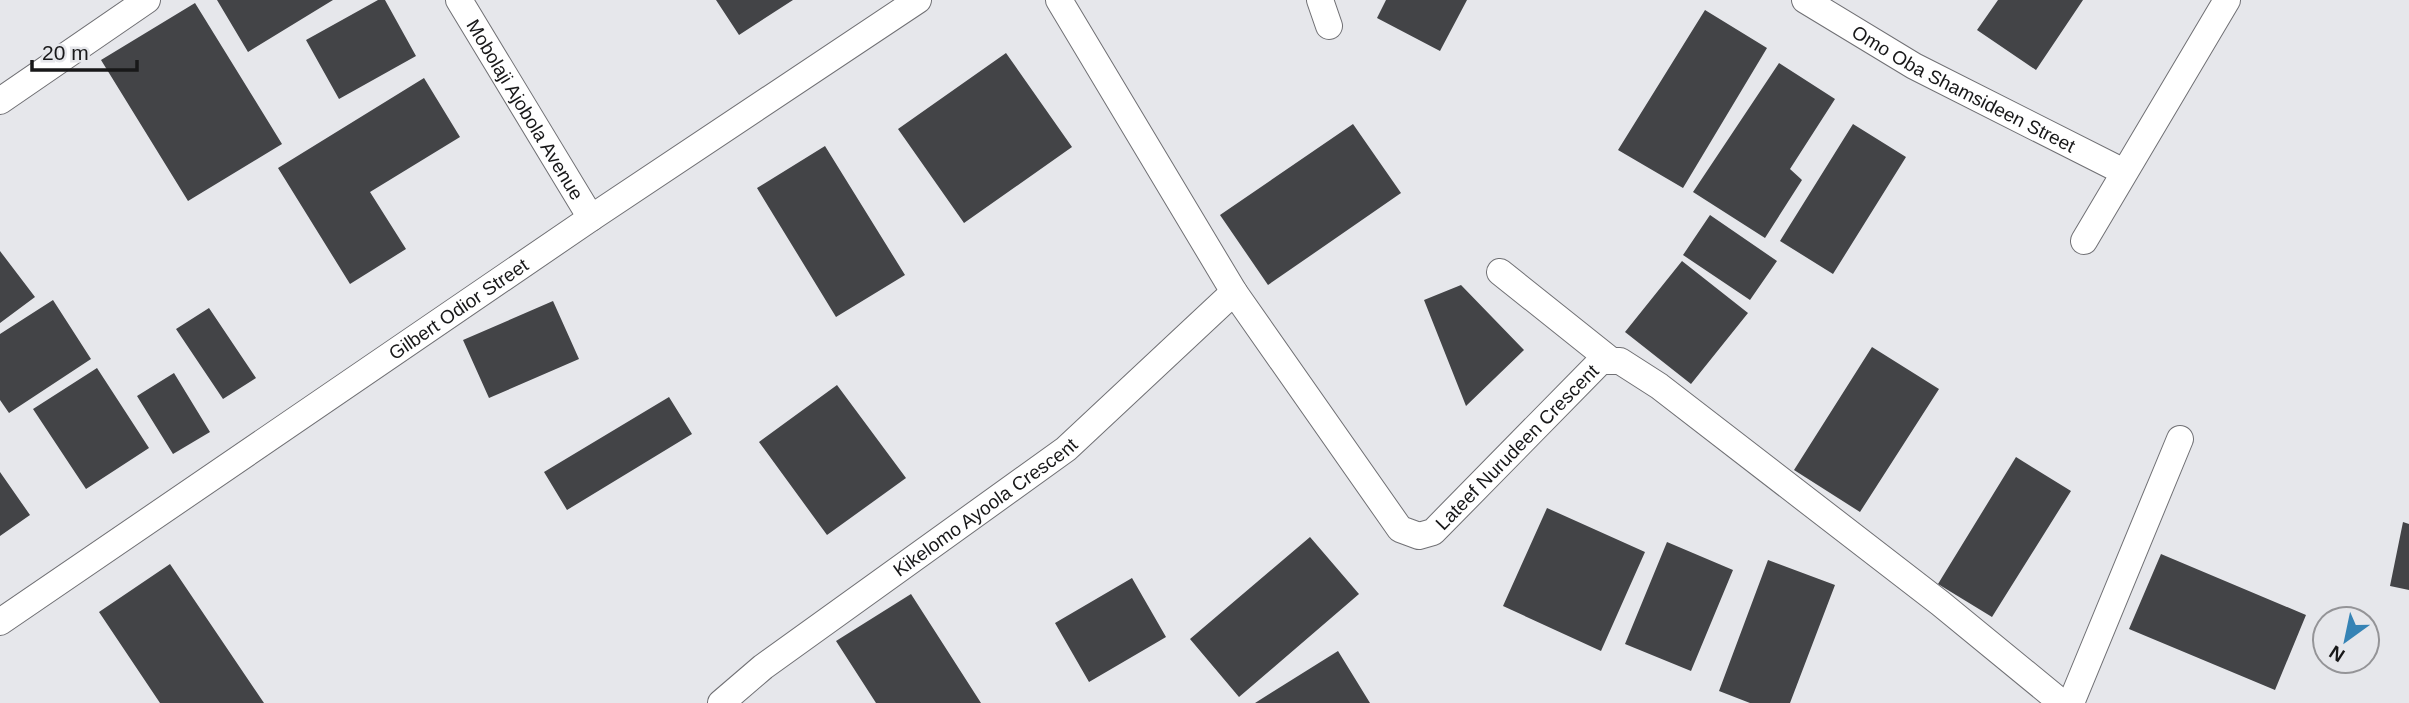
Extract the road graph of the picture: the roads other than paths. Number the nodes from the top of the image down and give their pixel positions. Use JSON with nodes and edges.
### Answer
{"nodes":[{"id":1,"x":147,"y":0,"type":"edge"},
{"id":2,"x":459,"y":0,"type":"edge"},
{"id":3,"x":918,"y":0,"type":"edge"},
{"id":4,"x":1059,"y":0,"type":"edge"},
{"id":5,"x":1320,"y":0,"type":"edge"},
{"id":6,"x":1805,"y":0,"type":"edge"},
{"id":7,"x":2227,"y":0,"type":"edge"},
{"id":8,"x":1329,"y":26,"type":"dead end"},
{"id":9,"x":0,"y":101,"type":"edge"},
{"id":10,"x":2124,"y":172,"type":"junction"},
{"id":11,"x":591,"y":218,"type":"junction"},
{"id":12,"x":2084,"y":241,"type":"dead end"},
{"id":13,"x":1500,"y":272,"type":"dead end"},
{"id":14,"x":1234,"y":292,"type":"junction"},
{"id":15,"x":1609,"y":359,"type":"junction"},
{"id":16,"x":2180,"y":439,"type":"dead end"},
{"id":17,"x":0,"y":622,"type":"edge"},
{"id":18,"x":720,"y":703,"type":"edge"},
{"id":19,"x":2062,"y":703,"type":"edge"},
{"id":20,"x":2071,"y":703,"type":"edge"}],
"edges":[{"from":1,"to":9,"type":"street"},
{"from":2,"to":11,"type":"street","name":"Mobolaji Ajobola Avenue"},
{"from":3,"to":11,"type":"street","name":"Gilbert Odior Street"},
{"from":4,"to":14,"type":"street","name":"Lateef Nurudeen Crescent"},
{"from":5,"to":8,"type":"street"},
{"from":6,"to":10,"type":"street","name":"Omo Oba Shamsideen Street"},
{"from":7,"to":10,"type":"street"},
{"from":10,"to":12,"type":"street"},
{"from":11,"to":17,"type":"street","name":"Gilbert Odior Street"},
{"from":13,"to":15,"type":"street"},
{"from":14,"to":15,"type":"street","name":"Lateef Nurudeen Crescent"},
{"from":14,"to":18,"type":"street","name":"Kikelomo Ayoola Crescent"},
{"from":15,"to":19,"type":"street","name":"Lateef Nurudeen Crescent"},
{"from":16,"to":20,"type":"street"}]}
